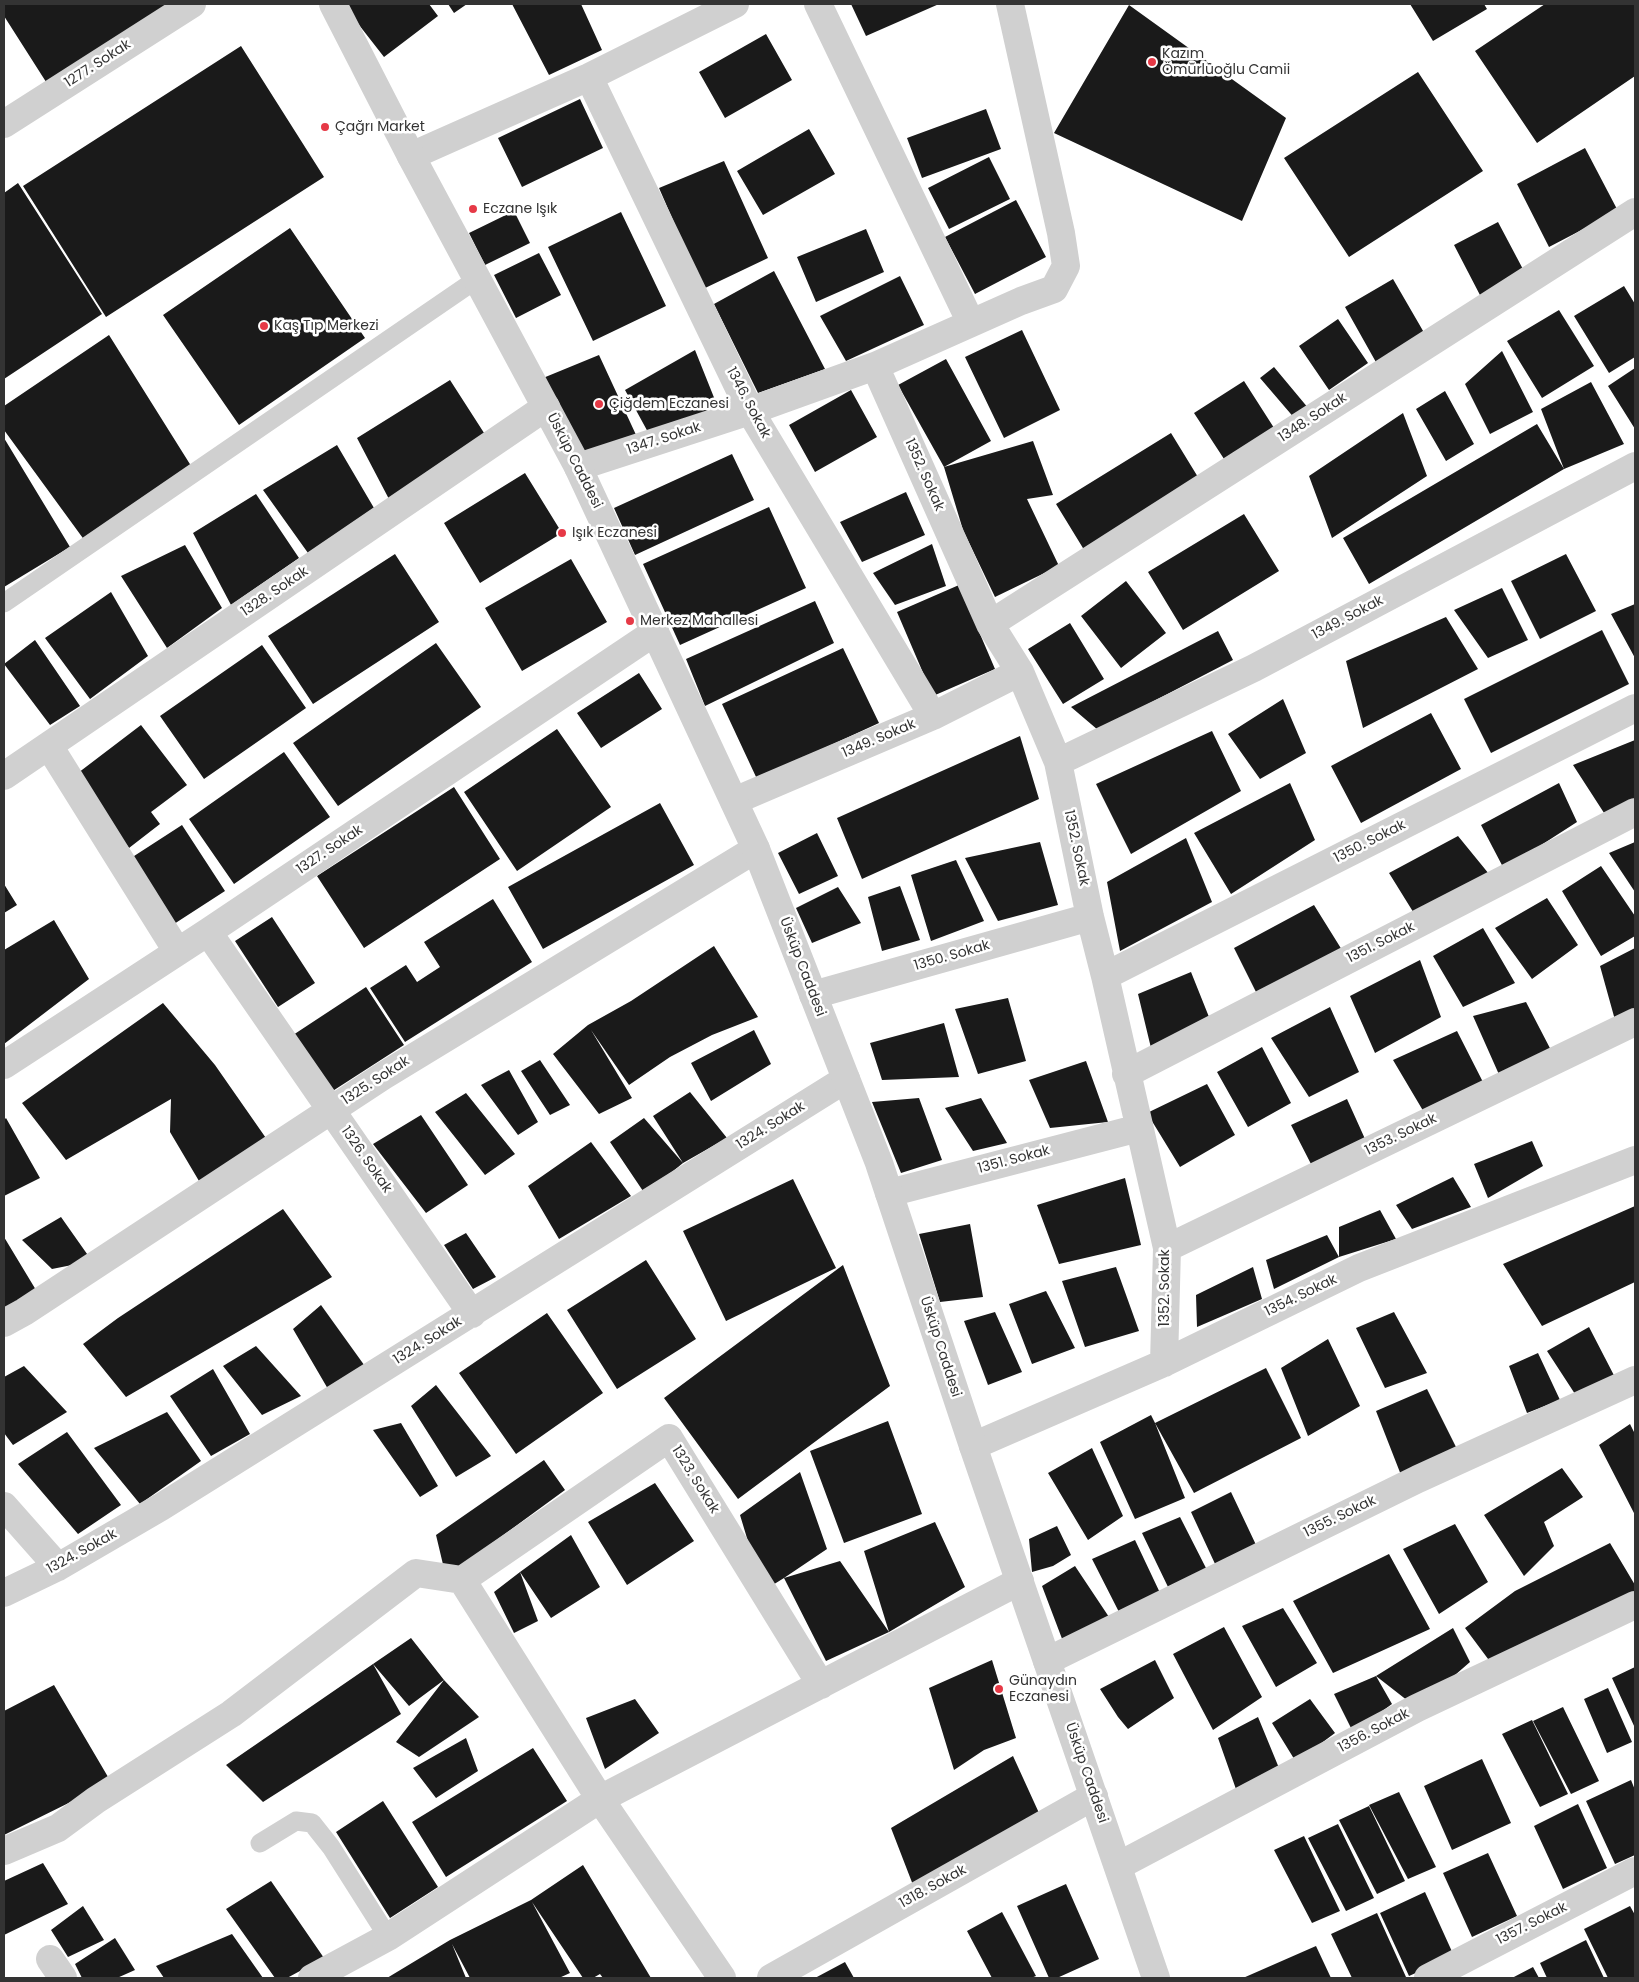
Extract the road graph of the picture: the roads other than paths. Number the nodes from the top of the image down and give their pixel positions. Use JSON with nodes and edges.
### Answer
{"nodes":[{"id":1,"x":192,"y":4,"type":"edge"},
{"id":2,"x":333,"y":4,"type":"edge"},
{"id":3,"x":735,"y":4,"type":"edge"},
{"id":4,"x":818,"y":4,"type":"edge"},
{"id":5,"x":1010,"y":4,"type":"edge"},
{"id":6,"x":589,"y":77,"type":"junction"},
{"id":7,"x":4,"y":124,"type":"edge"},
{"id":8,"x":411,"y":156,"type":"junction"},
{"id":9,"x":1635,"y":212,"type":"edge"},
{"id":10,"x":477,"y":279,"type":"junction"},
{"id":11,"x":970,"y":323,"type":"junction"},
{"id":12,"x":875,"y":366,"type":"junction"},
{"id":13,"x":546,"y":407,"type":"junction"},
{"id":14,"x":750,"y":411,"type":"junction"},
{"id":15,"x":1635,"y":466,"type":"edge"},
{"id":16,"x":578,"y":467,"type":"junction"},
{"id":17,"x":4,"y":603,"type":"edge"},
{"id":18,"x":990,"y":624,"type":"junction"},
{"id":19,"x":655,"y":632,"type":"junction"},
{"id":20,"x":1020,"y":672,"type":"junction"},
{"id":21,"x":1635,"y":708,"type":"edge"},
{"id":22,"x":933,"y":716,"type":"junction"},
{"id":23,"x":49,"y":746,"type":"junction"},
{"id":24,"x":1058,"y":762,"type":"junction"},
{"id":25,"x":4,"y":776,"type":"edge"},
{"id":26,"x":734,"y":801,"type":"junction"},
{"id":27,"x":1635,"y":812,"type":"edge"},
{"id":28,"x":756,"y":849,"type":"junction"},
{"id":29,"x":1090,"y":917,"type":"junction"},
{"id":30,"x":208,"y":932,"type":"junction"},
{"id":31,"x":177,"y":951,"type":"junction"},
{"id":32,"x":1106,"y":976,"type":"junction"},
{"id":33,"x":813,"y":995,"type":"junction"},
{"id":34,"x":1635,"y":1022,"type":"edge"},
{"id":35,"x":4,"y":1066,"type":"edge"},
{"id":36,"x":1126,"y":1074,"type":"junction"},
{"id":37,"x":846,"y":1079,"type":"junction"},
{"id":38,"x":331,"y":1110,"type":"junction"},
{"id":39,"x":1139,"y":1128,"type":"junction"},
{"id":40,"x":1635,"y":1160,"type":"edge"},
{"id":41,"x":889,"y":1193,"type":"junction"},
{"id":42,"x":1167,"y":1248,"type":"junction"},
{"id":43,"x":472,"y":1314,"type":"junction"},
{"id":44,"x":4,"y":1323,"type":"edge"},
{"id":45,"x":1164,"y":1363,"type":"junction"},
{"id":46,"x":1635,"y":1380,"type":"edge"},
{"id":47,"x":973,"y":1446,"type":"junction"},
{"id":48,"x":4,"y":1506,"type":"edge"},
{"id":49,"x":58,"y":1567,"type":"junction"},
{"id":50,"x":462,"y":1580,"type":"junction"},
{"id":51,"x":1020,"y":1581,"type":"junction"},
{"id":52,"x":4,"y":1593,"type":"edge"},
{"id":53,"x":1635,"y":1605,"type":"edge"},
{"id":54,"x":1047,"y":1661,"type":"junction"},
{"id":55,"x":821,"y":1685,"type":"junction"},
{"id":56,"x":1094,"y":1796,"type":"junction"},
{"id":57,"x":600,"y":1800,"type":"junction"},
{"id":58,"x":260,"y":1843,"type":"dead end"},
{"id":59,"x":4,"y":1851,"type":"edge"},
{"id":60,"x":1118,"y":1866,"type":"junction"},
{"id":61,"x":1635,"y":1870,"type":"edge"},
{"id":62,"x":388,"y":1937,"type":"junction"},
{"id":63,"x":312,"y":1978,"type":"edge"},
{"id":64,"x":722,"y":1978,"type":"edge"},
{"id":65,"x":771,"y":1978,"type":"edge"},
{"id":66,"x":1156,"y":1978,"type":"edge"},
{"id":67,"x":1428,"y":1978,"type":"edge"}],
"edges":[{"from":1,"to":7,"type":"street","name":"1277. Sokak"},
{"from":2,"to":8,"type":"street","name":"Üsküp Caddesi"},
{"from":3,"to":6,"type":"street"},
{"from":4,"to":11,"type":"street"},
{"from":5,"to":11,"type":"street","name":"1347. Sokak"},
{"from":6,"to":8,"type":"street"},
{"from":6,"to":14,"type":"street","name":"1346. Sokak"},
{"from":8,"to":10,"type":"street","name":"Üsküp Caddesi"},
{"from":9,"to":18,"type":"street","name":"1348. Sokak"},
{"from":10,"to":13,"type":"street","name":"Üsküp Caddesi"},
{"from":10,"to":17,"type":"lane"},
{"from":11,"to":12,"type":"street","name":"1347. Sokak"},
{"from":12,"to":14,"type":"street","name":"1347. Sokak"},
{"from":12,"to":18,"type":"street","name":"1352. Sokak"},
{"from":13,"to":16,"type":"street","name":"Üsküp Caddesi"},
{"from":13,"to":23,"type":"street","name":"1328. Sokak"},
{"from":14,"to":16,"type":"street","name":"1347. Sokak"},
{"from":14,"to":22,"type":"street","name":"1346. Sokak"},
{"from":15,"to":24,"type":"street","name":"1349. Sokak"},
{"from":16,"to":19,"type":"street","name":"Üsküp Caddesi"},
{"from":18,"to":20,"type":"street","name":"1352. Sokak"},
{"from":19,"to":26,"type":"street","name":"Üsküp Caddesi"},
{"from":19,"to":30,"type":"street","name":"1327. Sokak"},
{"from":20,"to":22,"type":"street","name":"1349. Sokak"},
{"from":20,"to":24,"type":"street","name":"1352. Sokak"},
{"from":21,"to":32,"type":"street","name":"1350. Sokak"},
{"from":22,"to":26,"type":"street","name":"1349. Sokak"},
{"from":23,"to":25,"type":"street","name":"1328. Sokak"},
{"from":23,"to":31,"type":"street"},
{"from":24,"to":29,"type":"street","name":"1352. Sokak"},
{"from":26,"to":28,"type":"street","name":"Üsküp Caddesi"},
{"from":27,"to":36,"type":"street","name":"1351. Sokak"},
{"from":28,"to":33,"type":"street","name":"Üsküp Caddesi"},
{"from":28,"to":38,"type":"street","name":"1325. Sokak"},
{"from":29,"to":32,"type":"street","name":"1352. Sokak"},
{"from":29,"to":33,"type":"street","name":"1350. Sokak"},
{"from":30,"to":31,"type":"street","name":"1327. Sokak"},
{"from":30,"to":38,"type":"street","name":"1326. Sokak"},
{"from":31,"to":35,"type":"street","name":"1327. Sokak"},
{"from":32,"to":36,"type":"street","name":"1352. Sokak"},
{"from":33,"to":37,"type":"street","name":"Üsküp Caddesi"},
{"from":34,"to":42,"type":"street","name":"1353. Sokak"},
{"from":36,"to":39,"type":"street","name":"1352. Sokak"},
{"from":37,"to":41,"type":"street","name":"Üsküp Caddesi"},
{"from":37,"to":43,"type":"street","name":"1324. Sokak"},
{"from":38,"to":43,"type":"street","name":"1326. Sokak"},
{"from":38,"to":44,"type":"street","name":"1325. Sokak"},
{"from":39,"to":41,"type":"street","name":"1351. Sokak"},
{"from":39,"to":42,"type":"street","name":"1352. Sokak"},
{"from":40,"to":45,"type":"street","name":"1354. Sokak"},
{"from":41,"to":47,"type":"street","name":"Üsküp Caddesi"},
{"from":42,"to":45,"type":"street","name":"1352. Sokak"},
{"from":43,"to":49,"type":"street","name":"1324. Sokak"},
{"from":45,"to":47,"type":"street","name":"1354. Sokak"},
{"from":46,"to":54,"type":"street","name":"1355. Sokak"},
{"from":47,"to":51,"type":"street","name":"Üsküp Caddesi"},
{"from":48,"to":49,"type":"street"},
{"from":49,"to":52,"type":"street","name":"1324. Sokak"},
{"from":50,"to":55,"type":"street","name":"1323. Sokak"},
{"from":50,"to":57,"type":"street"},
{"from":50,"to":59,"type":"street"},
{"from":51,"to":54,"type":"street","name":"Üsküp Caddesi"},
{"from":51,"to":55,"type":"street"},
{"from":53,"to":60,"type":"street","name":"1356. Sokak"},
{"from":54,"to":56,"type":"street","name":"Üsküp Caddesi"},
{"from":55,"to":57,"type":"street"},
{"from":56,"to":60,"type":"street","name":"Üsküp Caddesi"},
{"from":56,"to":65,"type":"street","name":"1318. Sokak"},
{"from":57,"to":62,"type":"street"},
{"from":57,"to":64,"type":"street"},
{"from":58,"to":62,"type":"lane"},
{"from":60,"to":66,"type":"street","name":"Üsküp Caddesi"},
{"from":61,"to":67,"type":"street","name":"1357. Sokak"},
{"from":62,"to":63,"type":"street"}]}
